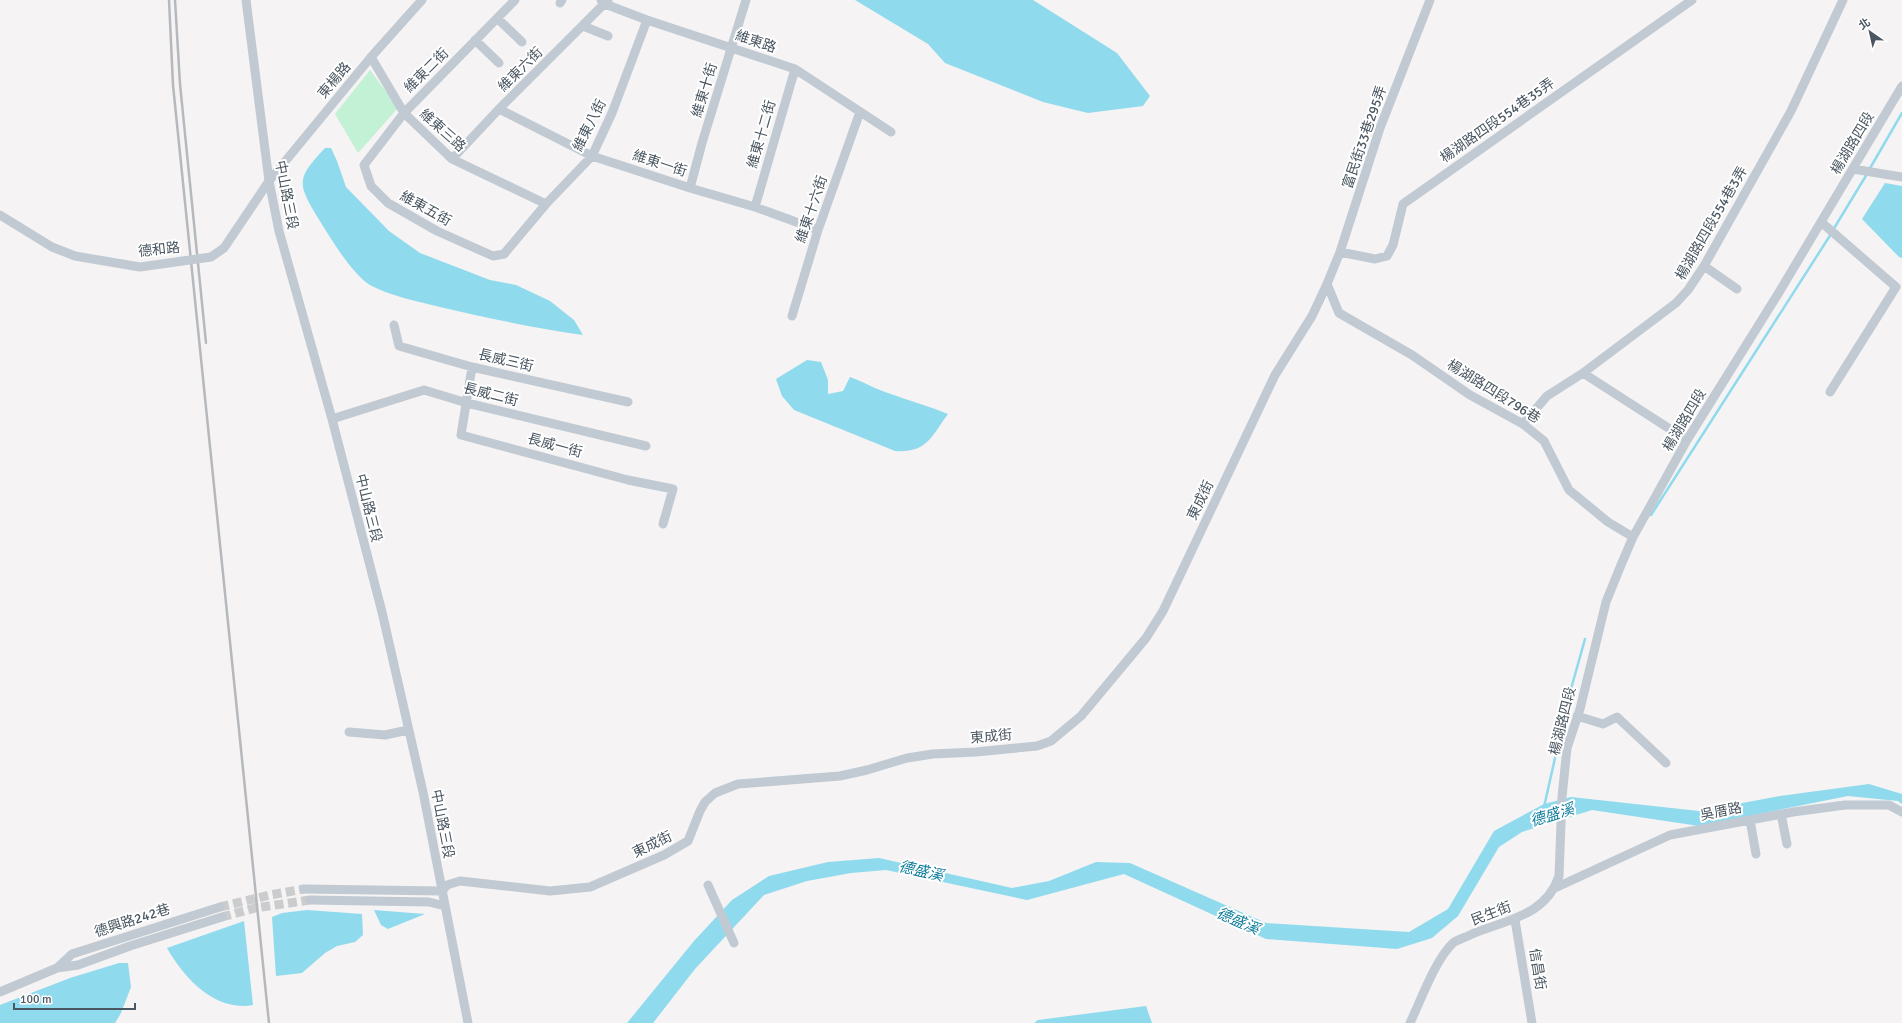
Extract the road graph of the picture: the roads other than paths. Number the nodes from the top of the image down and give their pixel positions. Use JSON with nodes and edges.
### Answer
{"nodes":[{"id":1,"x":246,"y":0,"type":"edge"},
{"id":2,"x":422,"y":0,"type":"edge"},
{"id":3,"x":515,"y":0,"type":"edge"},
{"id":4,"x":746,"y":0,"type":"edge"},
{"id":5,"x":1430,"y":0,"type":"edge"},
{"id":6,"x":1692,"y":0,"type":"edge"},
{"id":7,"x":1844,"y":0,"type":"edge"},
{"id":8,"x":605,"y":1,"type":"edge"},
{"id":9,"x":497,"y":18,"type":"junction"},
{"id":10,"x":647,"y":20,"type":"junction"},
{"id":11,"x":583,"y":26,"type":"junction"},
{"id":12,"x":608,"y":36,"type":"dead end"},
{"id":13,"x":475,"y":40,"type":"junction"},
{"id":14,"x":522,"y":42,"type":"dead end"},
{"id":15,"x":731,"y":48,"type":"junction"},
{"id":16,"x":371,"y":57,"type":"junction"},
{"id":17,"x":499,"y":63,"type":"dead end"},
{"id":18,"x":795,"y":70,"type":"junction"},
{"id":19,"x":1902,"y":86,"type":"edge"},
{"id":20,"x":498,"y":110,"type":"junction"},
{"id":21,"x":404,"y":112,"type":"junction"},
{"id":22,"x":860,"y":112,"type":"junction"},
{"id":23,"x":891,"y":132,"type":"dead end"},
{"id":24,"x":592,"y":156,"type":"junction"},
{"id":25,"x":452,"y":159,"type":"junction"},
{"id":26,"x":364,"y":165,"type":"joint"},
{"id":27,"x":1852,"y":169,"type":"junction"},
{"id":28,"x":1902,"y":177,"type":"edge"},
{"id":29,"x":269,"y":181,"type":"junction"},
{"id":30,"x":690,"y":188,"type":"junction"},
{"id":31,"x":546,"y":204,"type":"junction"},
{"id":32,"x":755,"y":207,"type":"junction"},
{"id":33,"x":0,"y":215,"type":"edge"},
{"id":34,"x":1821,"y":222,"type":"junction"},
{"id":35,"x":818,"y":230,"type":"junction"},
{"id":36,"x":1340,"y":252,"type":"junction"},
{"id":37,"x":493,"y":256,"type":"joint"},
{"id":38,"x":1704,"y":266,"type":"junction"},
{"id":39,"x":1327,"y":284,"type":"junction"},
{"id":40,"x":1737,"y":289,"type":"dead end"},
{"id":41,"x":792,"y":316,"type":"dead end"},
{"id":42,"x":394,"y":325,"type":"dead end"},
{"id":43,"x":472,"y":367,"type":"junction"},
{"id":44,"x":1583,"y":374,"type":"junction"},
{"id":45,"x":1830,"y":392,"type":"dead end"},
{"id":46,"x":467,"y":402,"type":"junction"},
{"id":47,"x":628,"y":402,"type":"dead end"},
{"id":48,"x":332,"y":419,"type":"junction"},
{"id":49,"x":1523,"y":424,"type":"junction"},
{"id":50,"x":1687,"y":440,"type":"junction"},
{"id":51,"x":646,"y":446,"type":"dead end"},
{"id":52,"x":664,"y":524,"type":"dead end"},
{"id":53,"x":1634,"y":537,"type":"junction"},
{"id":54,"x":1577,"y":716,"type":"junction"},
{"id":55,"x":408,"y":730,"type":"junction"},
{"id":56,"x":349,"y":732,"type":"dead end"},
{"id":57,"x":1666,"y":763,"type":"dead end"},
{"id":58,"x":1902,"y":812,"type":"edge"},
{"id":59,"x":1781,"y":814,"type":"junction"},
{"id":60,"x":1750,"y":820,"type":"junction"},
{"id":61,"x":1787,"y":844,"type":"dead end"},
{"id":62,"x":1756,"y":854,"type":"dead end"},
{"id":63,"x":708,"y":885,"type":"dead end"},
{"id":64,"x":1555,"y":888,"type":"junction"},
{"id":65,"x":304,"y":889,"type":"tunnel mouth"},
{"id":66,"x":442,"y":891,"type":"junction"},
{"id":67,"x":310,"y":900,"type":"tunnel mouth"},
{"id":68,"x":445,"y":906,"type":"junction"},
{"id":69,"x":220,"y":907,"type":"tunnel mouth"},
{"id":70,"x":222,"y":917,"type":"tunnel mouth"},
{"id":71,"x":1515,"y":920,"type":"junction"},
{"id":72,"x":732,"y":939,"type":"dead end"},
{"id":73,"x":57,"y":968,"type":"junction"},
{"id":74,"x":0,"y":992,"type":"edge"},
{"id":75,"x":468,"y":1023,"type":"edge"},
{"id":76,"x":1410,"y":1023,"type":"edge"},
{"id":77,"x":1532,"y":1023,"type":"edge"}],
"edges":[{"from":1,"to":29,"type":"street","name":"中山路三段"},
{"from":2,"to":16,"type":"street","name":"東楊路"},
{"from":3,"to":9,"type":"street","name":"維東二街"},
{"from":4,"to":15,"type":"street","name":"維東十街"},
{"from":5,"to":36,"type":"street","name":"富民街33巷295弄"},
{"from":6,"to":36,"type":"street","name":"楊湖路四段554巷35弄"},
{"from":7,"to":38,"type":"street","name":"楊湖路四段554巷3弄"},
{"from":8,"to":10,"type":"street","name":"維東路"},
{"from":8,"to":11,"type":"street","name":"維東六街"},
{"from":9,"to":13,"type":"street","name":"維東二街"},
{"from":9,"to":14,"type":"street"},
{"from":10,"to":15,"type":"street","name":"維東路"},
{"from":10,"to":24,"type":"street","name":"維東八街"},
{"from":11,"to":12,"type":"street"},
{"from":11,"to":20,"type":"street","name":"維東六街"},
{"from":13,"to":17,"type":"street"},
{"from":13,"to":21,"type":"street","name":"維東二街"},
{"from":15,"to":18,"type":"street","name":"維東路"},
{"from":15,"to":30,"type":"street","name":"維東十街"},
{"from":16,"to":21,"type":"street","name":"維東三路"},
{"from":16,"to":29,"type":"street","name":"東楊路"},
{"from":18,"to":22,"type":"street","name":"維東路"},
{"from":18,"to":32,"type":"street","name":"維東十二街"},
{"from":19,"to":27,"type":"street","name":"楊湖路四段"},
{"from":20,"to":24,"type":"street","name":"維東一街"},
{"from":20,"to":25,"type":"street","name":"維東六街"},
{"from":21,"to":25,"type":"street","name":"維東三路"},
{"from":21,"to":26,"type":"street","name":"維東二街"},
{"from":22,"to":23,"type":"street","name":"維東路"},
{"from":22,"to":35,"type":"street","name":"維東十六街"},
{"from":24,"to":30,"type":"street","name":"維東一街"},
{"from":24,"to":31,"type":"street","name":"維東八街"},
{"from":25,"to":31,"type":"street","name":"維東三路"},
{"from":26,"to":37,"type":"street","name":"維東五街"},
{"from":27,"to":28,"type":"street"},
{"from":27,"to":34,"type":"street","name":"楊湖路四段"},
{"from":29,"to":33,"type":"street","name":"德和路","bridge":true},
{"from":29,"to":48,"type":"street","name":"中山路三段"},
{"from":30,"to":32,"type":"street","name":"維東一街"},
{"from":31,"to":37,"type":"street","name":"維東八街"},
{"from":32,"to":35,"type":"street","name":"維東一街"},
{"from":34,"to":45,"type":"street"},
{"from":34,"to":50,"type":"street","name":"楊湖路四段"},
{"from":35,"to":41,"type":"street","name":"維東十六街"},
{"from":36,"to":39,"type":"street","name":"富民街33巷295弄"},
{"from":38,"to":40,"type":"street"},
{"from":38,"to":44,"type":"street","name":"楊湖路四段554巷3弄"},
{"from":39,"to":49,"type":"street","name":"楊湖路四段796巷"},
{"from":39,"to":66,"type":"street","name":"東成街"},
{"from":42,"to":43,"type":"street","name":"長威三街"},
{"from":43,"to":46,"type":"street","name":"長威一街"},
{"from":43,"to":47,"type":"street","name":"長威三街"},
{"from":44,"to":49,"type":"street","name":"楊湖路四段554巷3弄"},
{"from":44,"to":50,"type":"street"},
{"from":46,"to":48,"type":"street","name":"長威二街"},
{"from":46,"to":51,"type":"street","name":"長威二街"},
{"from":46,"to":52,"type":"street","name":"長威一街"},
{"from":48,"to":55,"type":"street","name":"中山路三段"},
{"from":49,"to":53,"type":"street","name":"楊湖路四段796巷"},
{"from":50,"to":53,"type":"street","name":"楊湖路四段"},
{"from":53,"to":54,"type":"street","name":"楊湖路四段"},
{"from":54,"to":57,"type":"street"},
{"from":54,"to":64,"type":"street","name":"楊湖路四段"},
{"from":55,"to":56,"type":"street"},
{"from":55,"to":66,"type":"street","name":"中山路三段"},
{"from":58,"to":59,"type":"street","name":"吳厝路"},
{"from":59,"to":60,"type":"street","name":"吳厝路"},
{"from":59,"to":61,"type":"street"},
{"from":60,"to":62,"type":"street"},
{"from":60,"to":64,"type":"street","name":"吳厝路"},
{"from":63,"to":72,"type":"street"},
{"from":64,"to":71,"type":"street","name":"民生街"},
{"from":65,"to":66,"type":"street"},
{"from":66,"to":68,"type":"street","name":"中山路三段"},
{"from":67,"to":68,"type":"street"},
{"from":68,"to":75,"type":"street","name":"中山路三段"},
{"from":69,"to":73,"type":"street","name":"德興路242巷"},
{"from":70,"to":73,"type":"street","name":"德興路242巷"},
{"from":71,"to":76,"type":"street","name":"民生街"},
{"from":71,"to":77,"type":"street","name":"信昌街"},
{"from":73,"to":74,"type":"street","name":"德興路242巷"}]}
